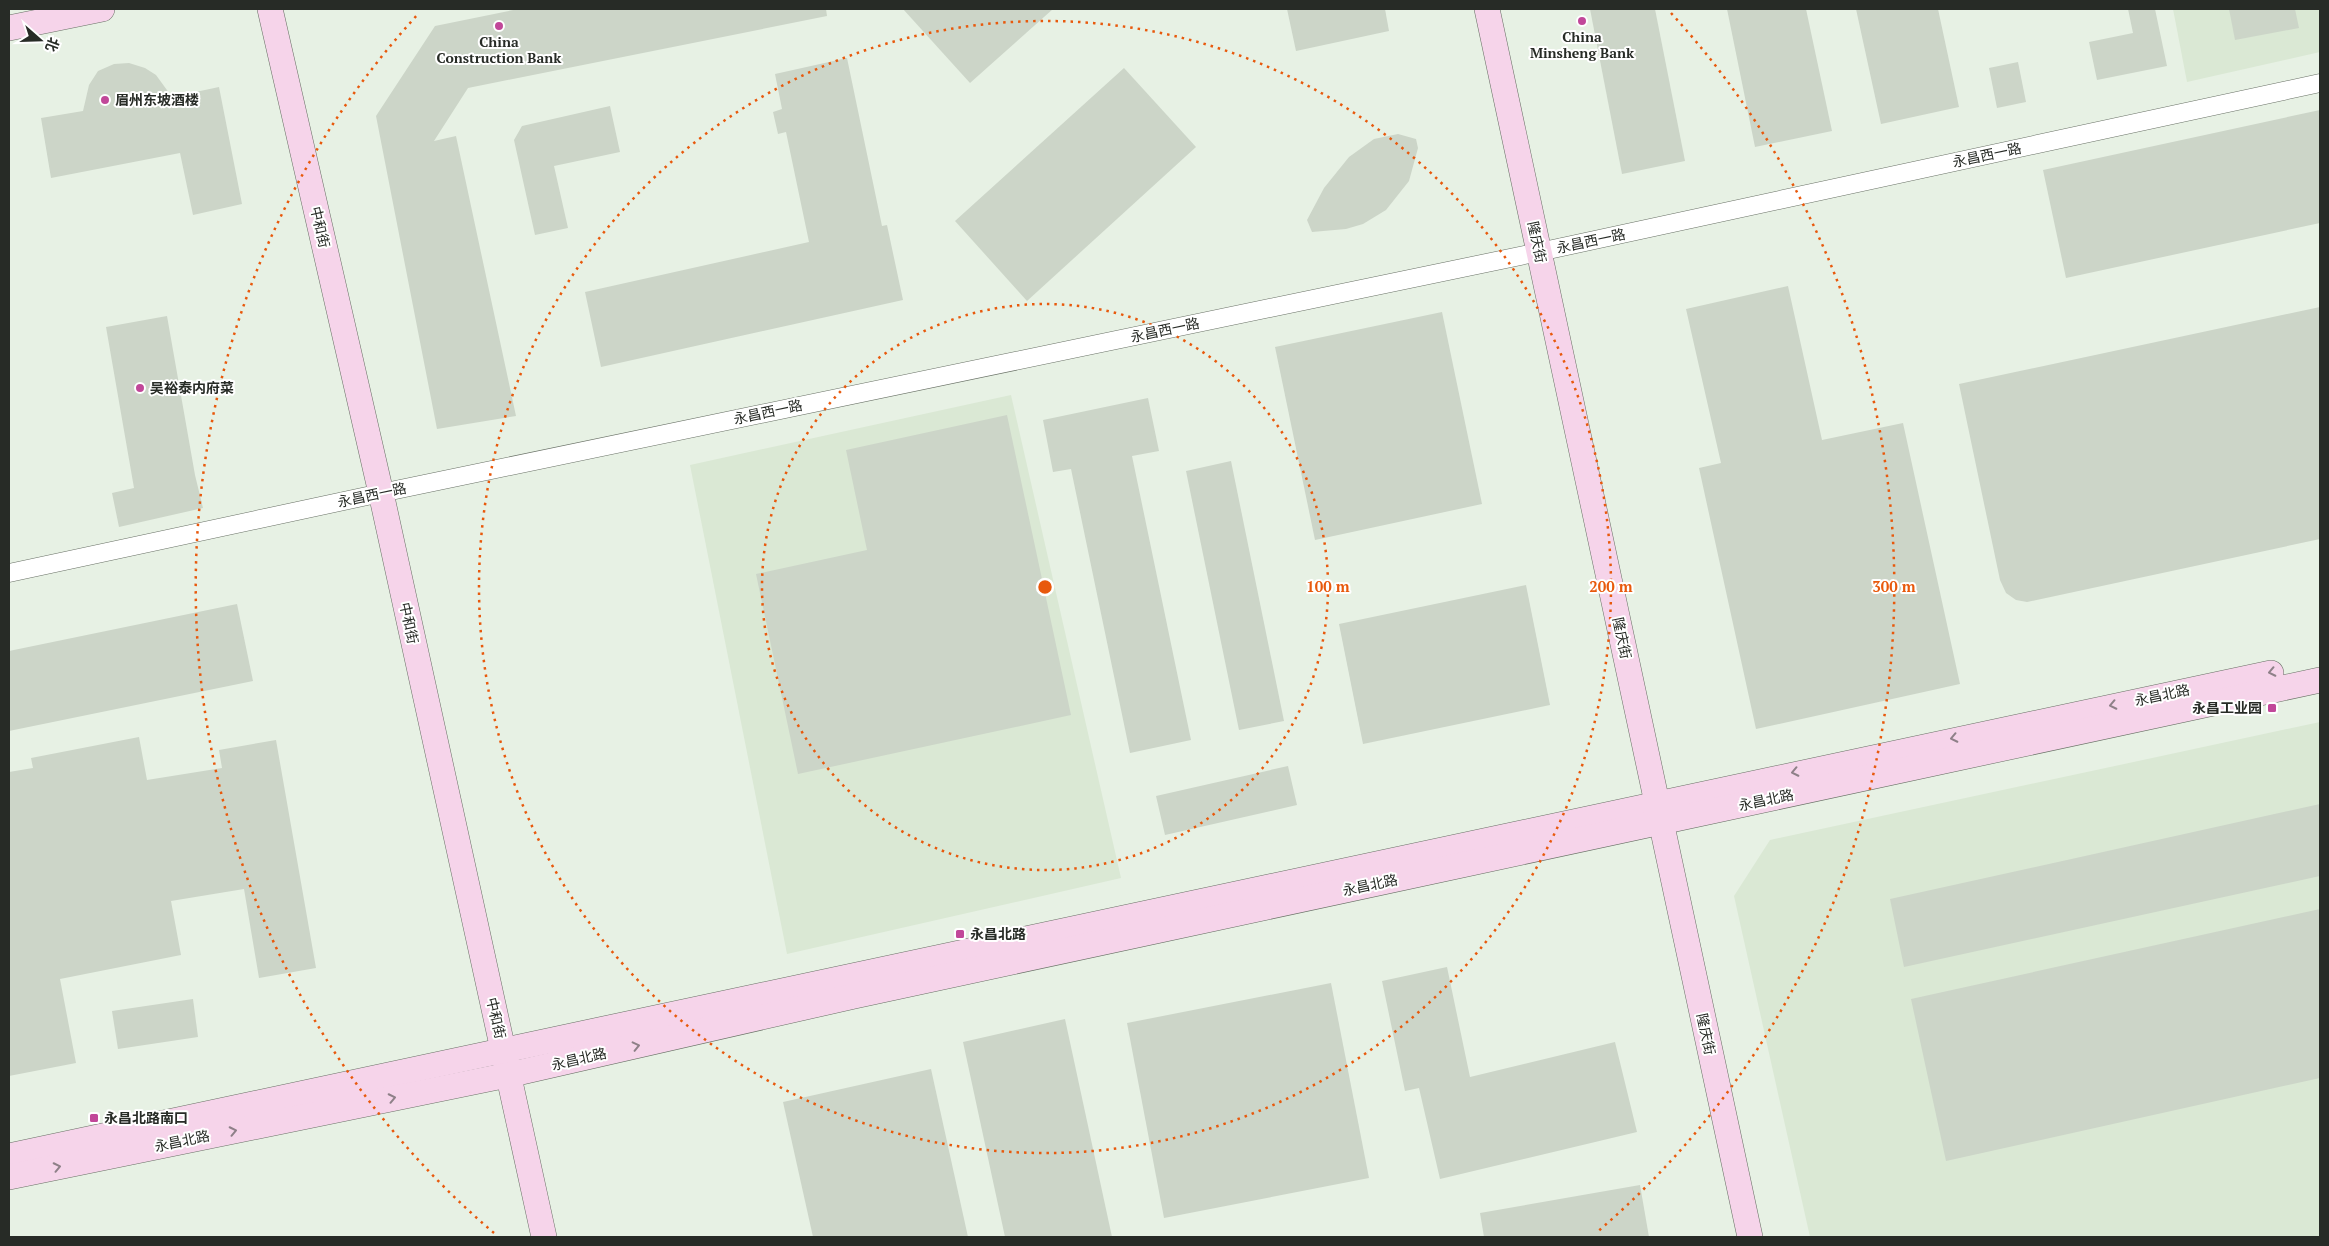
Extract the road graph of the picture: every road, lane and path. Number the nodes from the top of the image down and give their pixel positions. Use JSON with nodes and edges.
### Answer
{"nodes":[{"id":1,"x":102,"y":9,"type":"edge"},
{"id":2,"x":270,"y":9,"type":"edge"},
{"id":3,"x":1487,"y":9,"type":"edge"},
{"id":4,"x":9,"y":28,"type":"edge"},
{"id":5,"x":2320,"y":83,"type":"edge"},
{"id":6,"x":1539,"y":252,"type":"junction"},
{"id":7,"x":381,"y":493,"type":"junction"},
{"id":8,"x":9,"y":573,"type":"edge"},
{"id":9,"x":2320,"y":663,"type":"edge"},
{"id":10,"x":2320,"y":680,"type":"edge"},
{"id":11,"x":1659,"y":812,"type":"junction"},
{"id":12,"x":503,"y":1050,"type":"junction"},
{"id":13,"x":508,"y":1075,"type":"junction"},
{"id":14,"x":9,"y":1156,"type":"edge"},
{"id":15,"x":9,"y":1177,"type":"edge"},
{"id":16,"x":544,"y":1237,"type":"edge"},
{"id":17,"x":1750,"y":1237,"type":"edge"}],
"edges":[{"from":1,"to":4,"type":"street"},
{"from":2,"to":7,"type":"street","name":"中和街"},
{"from":3,"to":6,"type":"street","name":"隆庆街"},
{"from":5,"to":6,"type":"street","name":"永昌西一路"},
{"from":6,"to":7,"type":"street","name":"永昌西一路"},
{"from":6,"to":11,"type":"street","name":"隆庆街"},
{"from":7,"to":8,"type":"street","name":"永昌西一路"},
{"from":7,"to":12,"type":"street","name":"中和街"},
{"from":9,"to":11,"type":"street","name":"永昌北路","one_way":true},
{"from":10,"to":11,"type":"street","name":"永昌北路"},
{"from":11,"to":12,"type":"street","name":"永昌北路"},
{"from":13,"to":11,"type":"street","name":"永昌北路","one_way":true},
{"from":11,"to":17,"type":"street","name":"隆庆街"},
{"from":12,"to":13,"type":"street","name":"中和街"},
{"from":12,"to":14,"type":"street","name":"永昌北路"},
{"from":15,"to":13,"type":"street","name":"永昌北路","one_way":true},
{"from":13,"to":16,"type":"street","name":"中和街"}]}
